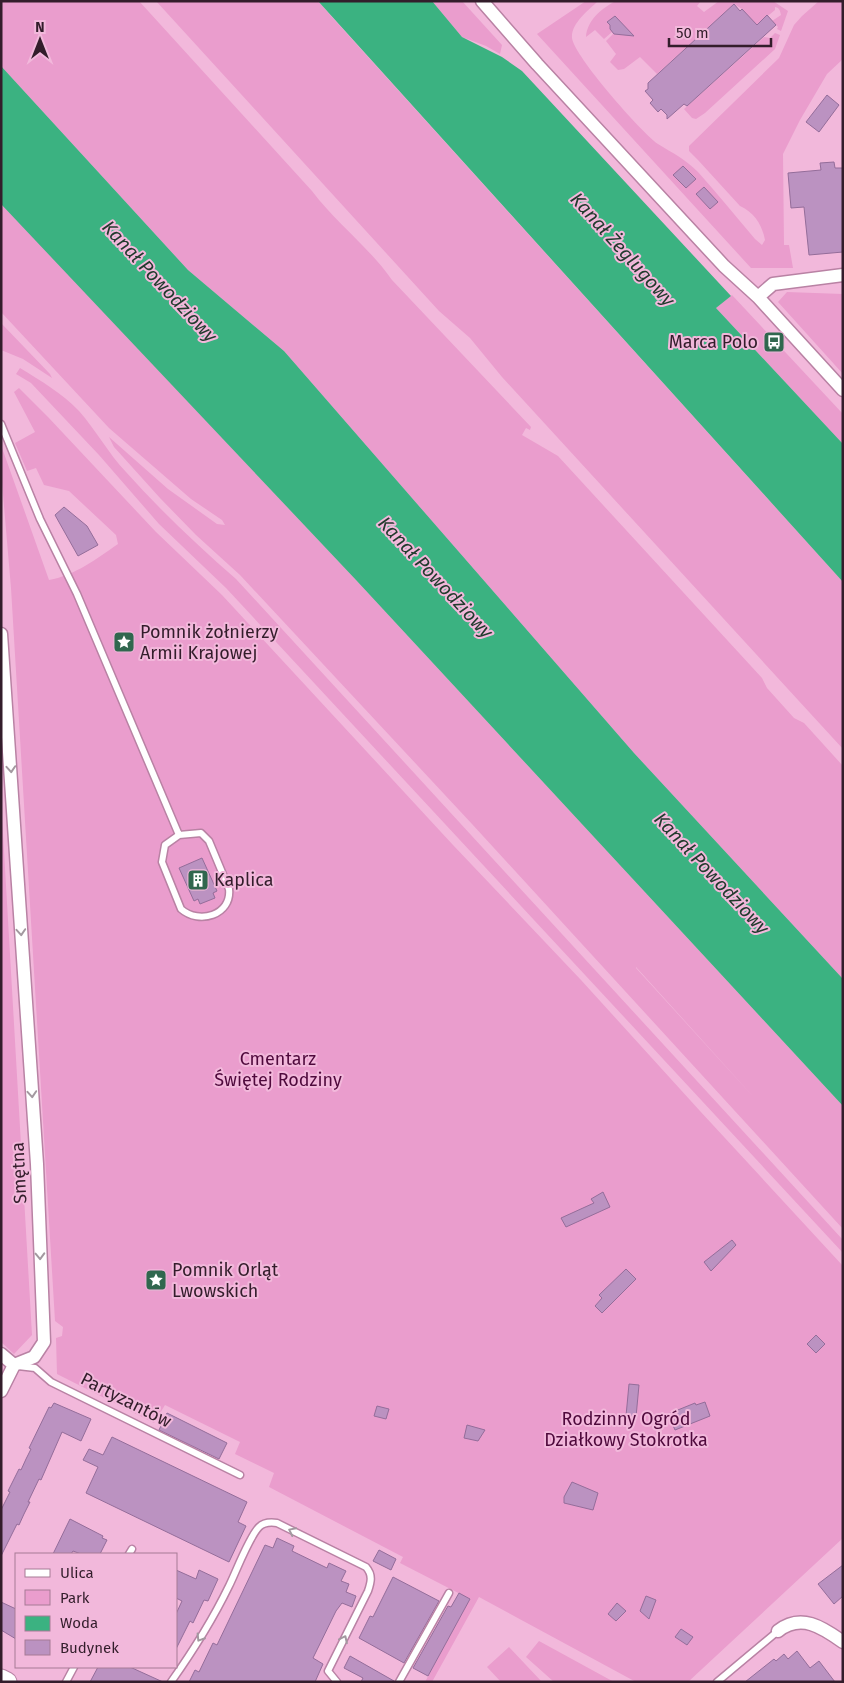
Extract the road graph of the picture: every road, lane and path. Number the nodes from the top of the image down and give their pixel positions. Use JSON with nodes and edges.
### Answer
{"nodes":[{"id":1,"x":482,"y":1,"type":"edge"},
{"id":2,"x":843,"y":275,"type":"edge"},
{"id":3,"x":758,"y":297,"type":"junction"},
{"id":4,"x":843,"y":390,"type":"edge"},
{"id":5,"x":1,"y":424,"type":"edge"},
{"id":6,"x":1,"y":634,"type":"edge"},
{"id":7,"x":179,"y":835,"type":"junction"},
{"id":8,"x":1,"y":1354,"type":"edge"},
{"id":9,"x":14,"y":1365,"type":"junction"},
{"id":10,"x":1,"y":1391,"type":"edge"},
{"id":11,"x":240,"y":1475,"type":"dead end"},
{"id":12,"x":449,"y":1593,"type":"dead end"},
{"id":13,"x":778,"y":1631,"type":"joint"},
{"id":14,"x":843,"y":1642,"type":"edge"},
{"id":15,"x":73,"y":1668,"type":"edge"},
{"id":16,"x":1,"y":1678,"type":"edge"},
{"id":17,"x":7,"y":1682,"type":"edge"},
{"id":18,"x":66,"y":1682,"type":"edge"},
{"id":19,"x":172,"y":1682,"type":"edge"},
{"id":20,"x":337,"y":1682,"type":"edge"},
{"id":21,"x":400,"y":1682,"type":"edge"},
{"id":22,"x":717,"y":1682,"type":"edge"}],
"edges":[{"from":1,"to":3,"type":"street"},
{"from":2,"to":3,"type":"street"},
{"from":3,"to":4,"type":"street"},
{"from":5,"to":7,"type":"lane"},
{"from":6,"to":9,"type":"street","name":"Smętna","one_way":true},
{"from":7,"to":7,"type":"lane"},
{"from":8,"to":9,"type":"street","name":"Partyzantów"},
{"from":9,"to":10,"type":"street"},
{"from":9,"to":11,"type":"lane","name":"Partyzantów"},
{"from":12,"to":21,"type":"lane"},
{"from":13,"to":14,"type":"street"},
{"from":13,"to":22,"type":"lane"},
{"from":15,"to":18,"type":"lane"},
{"from":16,"to":17,"type":"street"},
{"from":20,"to":19,"type":"lane","one_way":true}]}
